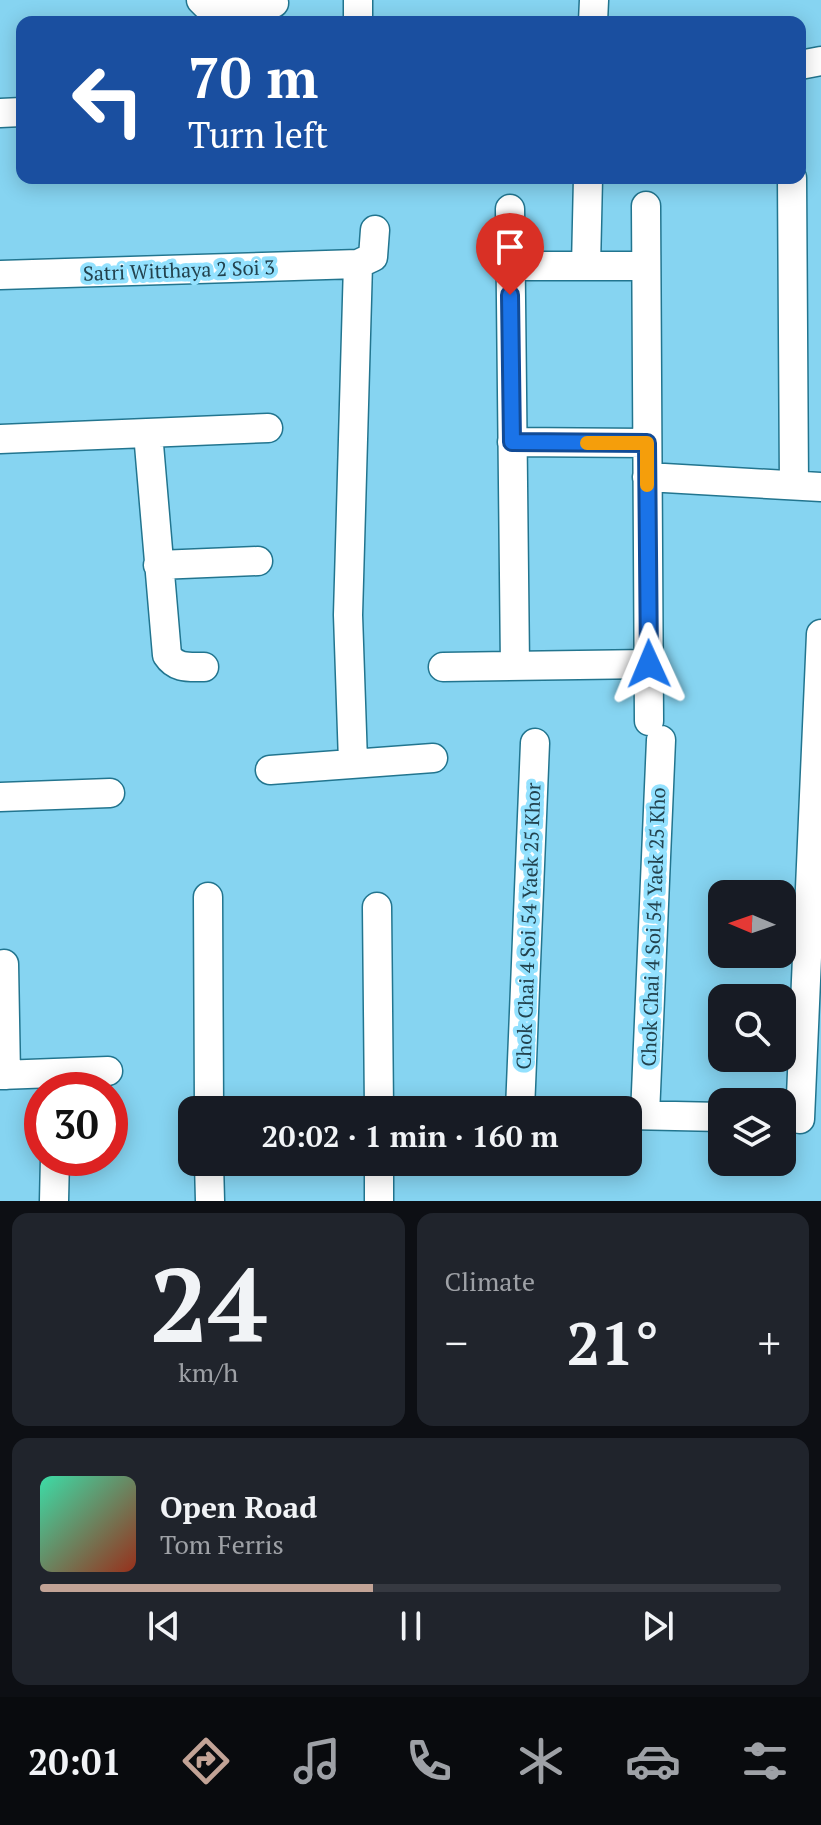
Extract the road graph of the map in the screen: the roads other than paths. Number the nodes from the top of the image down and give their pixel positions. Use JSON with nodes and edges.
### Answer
{"nodes":[{"id":1,"x":274,"y":3,"type":"dead end"},
{"id":2,"x":205,"y":9,"type":"edge"},
{"id":3,"x":588,"y":184,"type":"edge"},
{"id":4,"x":792,"y":184,"type":"edge"},
{"id":5,"x":646,"y":206,"type":"dead end"},
{"id":6,"x":510,"y":209,"type":"dead end"},
{"id":7,"x":375,"y":230,"type":"dead end"},
{"id":8,"x":358,"y":264,"type":"junction"},
{"id":9,"x":510,"y":266,"type":"junction"},
{"id":10,"x":586,"y":266,"type":"junction"},
{"id":11,"x":644,"y":266,"type":"junction"},
{"id":12,"x":0,"y":275,"type":"edge"},
{"id":13,"x":268,"y":428,"type":"dead end"},
{"id":14,"x":148,"y":433,"type":"junction"},
{"id":15,"x":0,"y":439,"type":"edge"},
{"id":16,"x":512,"y":442,"type":"junction"},
{"id":17,"x":647,"y":443,"type":"junction"},
{"id":18,"x":647,"y":477,"type":"junction"},
{"id":19,"x":807,"y":486,"type":"edge"},
{"id":20,"x":258,"y":561,"type":"dead end"},
{"id":21,"x":158,"y":565,"type":"junction"},
{"id":22,"x":821,"y":634,"type":"edge"},
{"id":23,"x":649,"y":664,"type":"junction"},
{"id":24,"x":515,"y":666,"type":"junction"},
{"id":25,"x":204,"y":667,"type":"dead end"},
{"id":26,"x":443,"y":667,"type":"dead end"},
{"id":27,"x":535,"y":743,"type":"dead end"},
{"id":28,"x":433,"y":758,"type":"dead end"},
{"id":29,"x":353,"y":762,"type":"junction"},
{"id":30,"x":270,"y":770,"type":"dead end"},
{"id":31,"x":110,"y":793,"type":"dead end"},
{"id":32,"x":0,"y":797,"type":"edge"},
{"id":33,"x":208,"y":897,"type":"dead end"},
{"id":34,"x":377,"y":907,"type":"dead end"},
{"id":35,"x":4,"y":964,"type":"dead end"},
{"id":36,"x":108,"y":1071,"type":"dead end"},
{"id":37,"x":103,"y":1072,"type":"edge"},
{"id":38,"x":3,"y":1075,"type":"edge"},
{"id":39,"x":24,"y":1077,"type":"edge"},
{"id":40,"x":209,"y":1096,"type":"edge"},
{"id":41,"x":379,"y":1096,"type":"edge"},
{"id":42,"x":521,"y":1096,"type":"edge"},
{"id":43,"x":638,"y":1096,"type":"edge"},
{"id":44,"x":642,"y":1115,"type":"edge"},
{"id":45,"x":708,"y":1117,"type":"edge"},
{"id":46,"x":801,"y":1119,"type":"edge"},
{"id":47,"x":55,"y":1176,"type":"edge"},
{"id":48,"x":209,"y":1176,"type":"edge"},
{"id":49,"x":379,"y":1176,"type":"edge"},
{"id":50,"x":54,"y":1201,"type":"edge"},
{"id":51,"x":210,"y":1201,"type":"edge"},
{"id":52,"x":379,"y":1201,"type":"edge"}],
"edges":[{"from":1,"to":2,"type":"street"},
{"from":3,"to":10,"type":"street"},
{"from":4,"to":19,"type":"street"},
{"from":5,"to":11,"type":"street","name":"Chok Chai 4 Soi 54 Yaek 25 Kho"},
{"from":6,"to":9,"type":"street"},
{"from":7,"to":8,"type":"street"},
{"from":8,"to":12,"type":"street","name":"Satri Witthaya 2 Soi 3"},
{"from":8,"to":29,"type":"street"},
{"from":9,"to":10,"type":"street"},
{"from":9,"to":16,"type":"street"},
{"from":10,"to":11,"type":"street"},
{"from":11,"to":17,"type":"street","name":"Chok Chai 4 Soi 54 Yaek 25 Kho"},
{"from":13,"to":14,"type":"street"},
{"from":14,"to":15,"type":"street"},
{"from":14,"to":21,"type":"street"},
{"from":16,"to":17,"type":"street"},
{"from":16,"to":24,"type":"street"},
{"from":17,"to":18,"type":"street","name":"Chok Chai 4 Soi 54 Yaek 25 Kho"},
{"from":18,"to":19,"type":"street"},
{"from":18,"to":23,"type":"street","name":"Chok Chai 4 Soi 54 Yaek 25 Kho"},
{"from":20,"to":21,"type":"street"},
{"from":21,"to":25,"type":"street"},
{"from":22,"to":46,"type":"street"},
{"from":23,"to":24,"type":"street"},
{"from":23,"to":43,"type":"street","name":"Chok Chai 4 Soi 54 Yaek 25 Kho"},
{"from":24,"to":26,"type":"street"},
{"from":27,"to":42,"type":"street","name":"Chok Chai 4 Soi 54 Yaek 25 Khor"},
{"from":28,"to":29,"type":"street"},
{"from":29,"to":30,"type":"street"},
{"from":31,"to":32,"type":"street"},
{"from":33,"to":40,"type":"street"},
{"from":34,"to":41,"type":"street"},
{"from":35,"to":38,"type":"street"},
{"from":36,"to":37,"type":"street"},
{"from":38,"to":39,"type":"street"},
{"from":44,"to":45,"type":"street"},
{"from":47,"to":50,"type":"street"},
{"from":48,"to":51,"type":"street"},
{"from":49,"to":52,"type":"street"}]}
